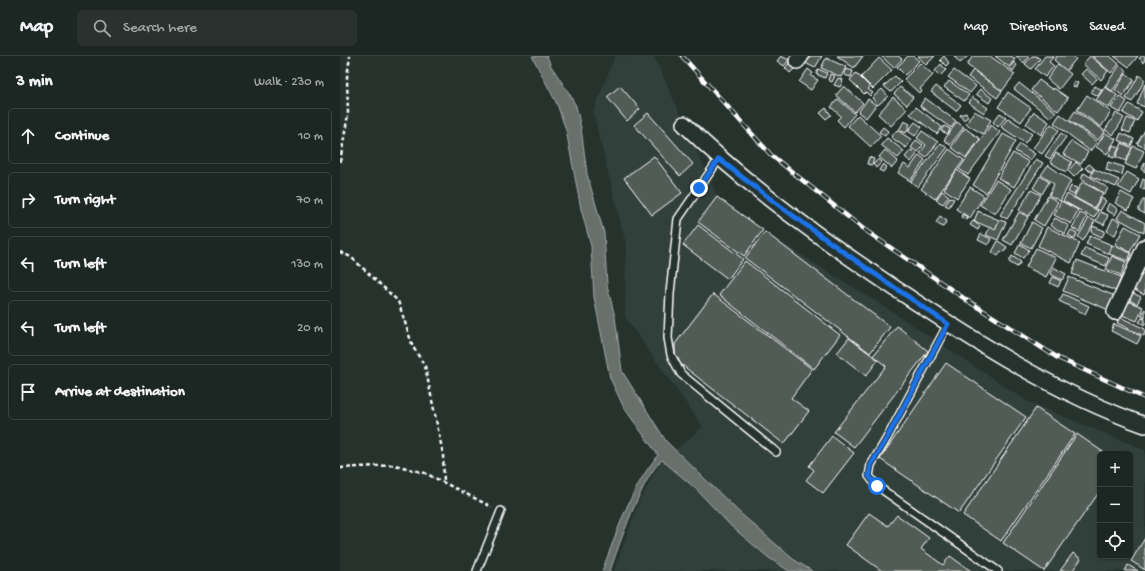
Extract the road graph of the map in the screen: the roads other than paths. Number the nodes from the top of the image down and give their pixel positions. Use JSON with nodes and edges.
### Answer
{"nodes":[{"id":1,"x":684,"y":124,"type":"dead end"},
{"id":2,"x":719,"y":159,"type":"junction"},
{"id":3,"x":1145,"y":247,"type":"edge"},
{"id":4,"x":1115,"y":312,"type":"dead end"},
{"id":5,"x":948,"y":324,"type":"junction"},
{"id":6,"x":1145,"y":425,"type":"edge"},
{"id":7,"x":776,"y":452,"type":"dead end"},
{"id":8,"x":501,"y":511,"type":"road end"},
{"id":9,"x":477,"y":571,"type":"edge"},
{"id":10,"x":998,"y":571,"type":"edge"}],
"edges":[{"from":1,"to":2,"type":"street"},
{"from":2,"to":5,"type":"street"},
{"from":2,"to":7,"type":"lane"},
{"from":3,"to":4,"type":"street"},
{"from":5,"to":6,"type":"street"},
{"from":5,"to":10,"type":"lane"},
{"from":8,"to":9,"type":"lane"}]}
